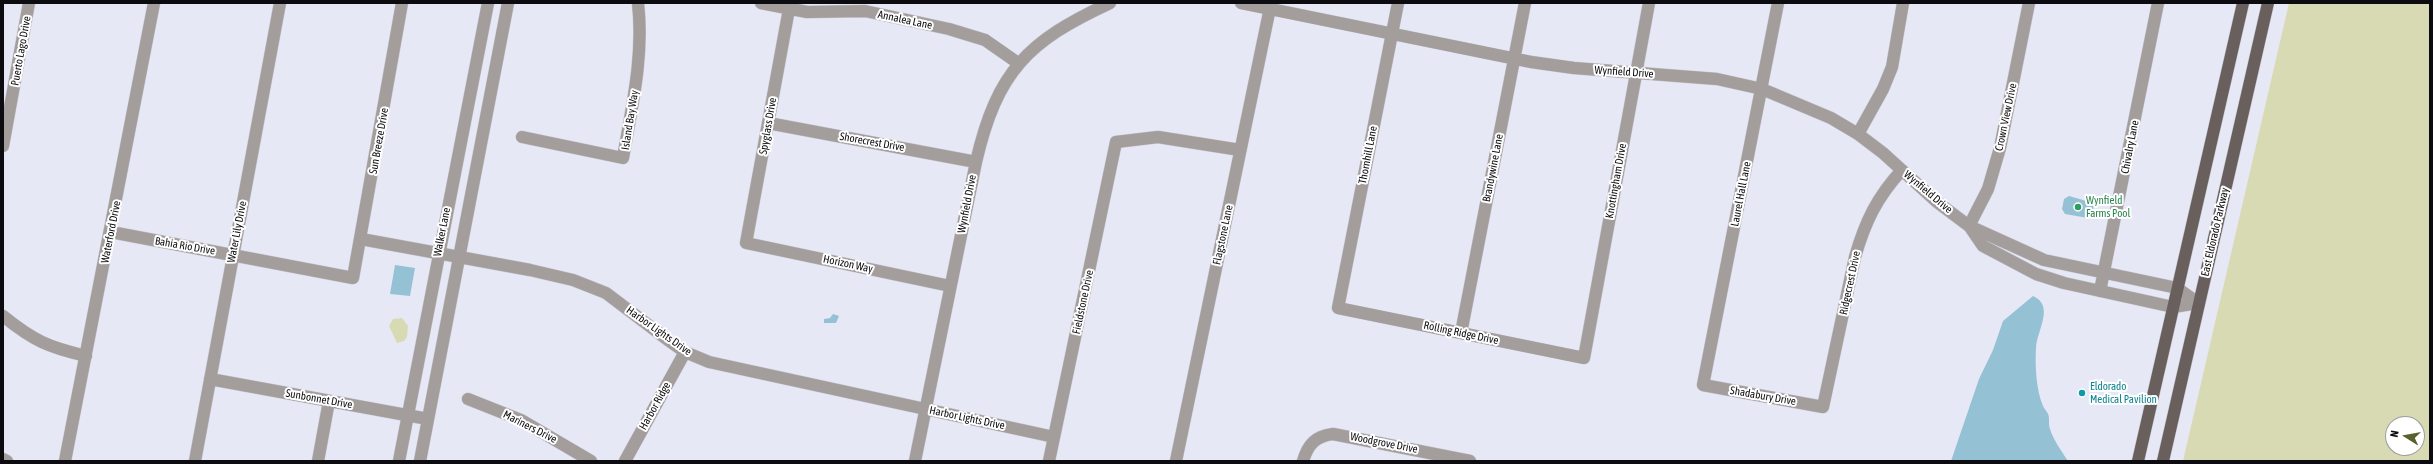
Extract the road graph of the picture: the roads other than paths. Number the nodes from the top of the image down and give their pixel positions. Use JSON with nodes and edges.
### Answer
{"nodes":[{"id":1,"x":29,"y":3,"type":"edge"},
{"id":2,"x":154,"y":3,"type":"edge"},
{"id":3,"x":280,"y":3,"type":"edge"},
{"id":4,"x":403,"y":3,"type":"edge"},
{"id":5,"x":488,"y":3,"type":"edge"},
{"id":6,"x":508,"y":3,"type":"edge"},
{"id":7,"x":638,"y":3,"type":"edge"},
{"id":8,"x":761,"y":3,"type":"edge"},
{"id":9,"x":1110,"y":3,"type":"edge"},
{"id":10,"x":1241,"y":3,"type":"edge"},
{"id":11,"x":1398,"y":3,"type":"edge"},
{"id":12,"x":1525,"y":3,"type":"edge"},
{"id":13,"x":1649,"y":3,"type":"edge"},
{"id":14,"x":1778,"y":3,"type":"edge"},
{"id":15,"x":1903,"y":3,"type":"edge"},
{"id":16,"x":2029,"y":3,"type":"edge"},
{"id":17,"x":2158,"y":3,"type":"edge"},
{"id":18,"x":2243,"y":3,"type":"edge"},
{"id":19,"x":2268,"y":3,"type":"edge"},
{"id":20,"x":1270,"y":6,"type":"edge"},
{"id":21,"x":789,"y":9,"type":"junction"},
{"id":22,"x":1392,"y":34,"type":"junction"},
{"id":23,"x":1514,"y":58,"type":"junction"},
{"id":24,"x":1018,"y":63,"type":"junction"},
{"id":25,"x":1636,"y":73,"type":"junction"},
{"id":26,"x":1762,"y":89,"type":"junction"},
{"id":27,"x":768,"y":123,"type":"junction"},
{"id":28,"x":1858,"y":134,"type":"junction"},
{"id":29,"x":522,"y":137,"type":"dead end"},
{"id":30,"x":3,"y":146,"type":"edge"},
{"id":31,"x":1240,"y":150,"type":"junction"},
{"id":32,"x":976,"y":162,"type":"junction"},
{"id":33,"x":1902,"y":170,"type":"junction"},
{"id":34,"x":1969,"y":226,"type":"junction"},
{"id":35,"x":111,"y":232,"type":"junction"},
{"id":36,"x":361,"y":239,"type":"junction"},
{"id":37,"x":746,"y":243,"type":"joint"},
{"id":38,"x":233,"y":255,"type":"junction"},
{"id":39,"x":448,"y":255,"type":"junction"},
{"id":40,"x":2105,"y":274,"type":"junction"},
{"id":41,"x":353,"y":278,"type":"joint"},
{"id":42,"x":950,"y":286,"type":"junction"},
{"id":43,"x":2177,"y":288,"type":"junction"},
{"id":44,"x":2100,"y":291,"type":"junction"},
{"id":45,"x":2198,"y":303,"type":"junction"},
{"id":46,"x":2173,"y":306,"type":"junction"},
{"id":47,"x":1338,"y":308,"type":"joint"},
{"id":48,"x":3,"y":316,"type":"edge"},
{"id":49,"x":1461,"y":333,"type":"junction"},
{"id":50,"x":685,"y":352,"type":"junction"},
{"id":51,"x":86,"y":356,"type":"junction"},
{"id":52,"x":1584,"y":358,"type":"joint"},
{"id":53,"x":210,"y":379,"type":"junction"},
{"id":54,"x":1703,"y":385,"type":"joint"},
{"id":55,"x":468,"y":399,"type":"dead end"},
{"id":56,"x":330,"y":401,"type":"junction"},
{"id":57,"x":1823,"y":407,"type":"joint"},
{"id":58,"x":926,"y":409,"type":"junction"},
{"id":59,"x":408,"y":415,"type":"junction"},
{"id":60,"x":425,"y":418,"type":"junction"},
{"id":61,"x":1054,"y":437,"type":"junction"},
{"id":62,"x":3,"y":459,"type":"edge"},
{"id":63,"x":7,"y":461,"type":"edge"},
{"id":64,"x":65,"y":461,"type":"edge"},
{"id":65,"x":195,"y":461,"type":"edge"},
{"id":66,"x":318,"y":461,"type":"edge"},
{"id":67,"x":399,"y":461,"type":"edge"},
{"id":68,"x":414,"y":461,"type":"edge"},
{"id":69,"x":420,"y":461,"type":"edge"},
{"id":70,"x":590,"y":461,"type":"edge"},
{"id":71,"x":625,"y":461,"type":"edge"},
{"id":72,"x":915,"y":461,"type":"edge"},
{"id":73,"x":1049,"y":461,"type":"edge"},
{"id":74,"x":1176,"y":461,"type":"edge"},
{"id":75,"x":1303,"y":461,"type":"edge"},
{"id":76,"x":1467,"y":461,"type":"edge"},
{"id":77,"x":2138,"y":461,"type":"edge"},
{"id":78,"x":2163,"y":461,"type":"edge"}],
"edges":[{"from":1,"to":30,"type":"street","name":"Puerto Lago Drive"},
{"from":2,"to":35,"type":"street","name":"Waterford Drive"},
{"from":3,"to":38,"type":"street","name":"Water Lily Drive"},
{"from":4,"to":36,"type":"street","name":"Sun Breeze Drive"},
{"from":5,"to":39,"type":"street"},
{"from":6,"to":39,"type":"street","name":"Walker Lane"},
{"from":7,"to":29,"type":"street","name":"Island Bay Way"},
{"from":8,"to":21,"type":"street","name":"Annalea Lane"},
{"from":9,"to":24,"type":"street","name":"Wynfield Drive"},
{"from":10,"to":20,"type":"street","name":"Wynfield Drive"},
{"from":11,"to":22,"type":"street","name":"Thornhill Lane"},
{"from":12,"to":23,"type":"street","name":"Brandywine Lane"},
{"from":13,"to":25,"type":"street","name":"Knottingham Drive"},
{"from":14,"to":26,"type":"street","name":"Laurel Hall Lane"},
{"from":15,"to":28,"type":"street"},
{"from":16,"to":34,"type":"street","name":"Crown View Drive"},
{"from":17,"to":40,"type":"street","name":"Chivalry Lane"},
{"from":18,"to":43,"type":"main road"},
{"from":19,"to":45,"type":"main road","name":"East Eldorado Parkway"},
{"from":20,"to":22,"type":"street","name":"Wynfield Drive"},
{"from":20,"to":31,"type":"street","name":"Flagstone Lane"},
{"from":21,"to":24,"type":"street","name":"Annalea Lane"},
{"from":21,"to":27,"type":"street","name":"Spyglass Drive"},
{"from":22,"to":23,"type":"street","name":"Wynfield Drive"},
{"from":22,"to":47,"type":"street","name":"Thornhill Lane"},
{"from":23,"to":25,"type":"street","name":"Wynfield Drive"},
{"from":23,"to":49,"type":"street","name":"Brandywine Lane"},
{"from":24,"to":32,"type":"street","name":"Wynfield Drive"},
{"from":25,"to":26,"type":"street","name":"Wynfield Drive"},
{"from":25,"to":52,"type":"street","name":"Knottingham Drive"},
{"from":26,"to":28,"type":"street","name":"Wynfield Drive"},
{"from":26,"to":54,"type":"street","name":"Laurel Hall Lane"},
{"from":27,"to":32,"type":"street","name":"Shorecrest Drive"},
{"from":27,"to":37,"type":"street","name":"Spyglass Drive"},
{"from":28,"to":33,"type":"street","name":"Wynfield Drive"},
{"from":31,"to":61,"type":"street","name":"Fieldstone Drive"},
{"from":31,"to":74,"type":"street","name":"Flagstone Lane"},
{"from":32,"to":42,"type":"street","name":"Wynfield Drive"},
{"from":33,"to":34,"type":"street","name":"Wynfield Drive"},
{"from":33,"to":57,"type":"street","name":"Ridgecrest Drive"},
{"from":34,"to":40,"type":"street","name":"Wynfield Drive"},
{"from":34,"to":44,"type":"street","name":"Wynfield Drive"},
{"from":35,"to":38,"type":"street","name":"Bahia Rio Drive"},
{"from":35,"to":51,"type":"street","name":"Waterford Drive"},
{"from":36,"to":39,"type":"street","name":"Harbor Lights Drive"},
{"from":36,"to":41,"type":"street","name":"Sun Breeze Drive"},
{"from":37,"to":42,"type":"street","name":"Horizon Way"},
{"from":38,"to":41,"type":"street","name":"Bahia Rio Drive"},
{"from":38,"to":53,"type":"street","name":"Water Lily Drive"},
{"from":39,"to":50,"type":"street","name":"Harbor Lights Drive"},
{"from":39,"to":59,"type":"street","name":"Walker Lane"},
{"from":39,"to":60,"type":"street","name":"Walker Lane"},
{"from":40,"to":43,"type":"street","name":"Wynfield Drive"},
{"from":40,"to":44,"type":"street","name":"Chivalry Lane"},
{"from":42,"to":58,"type":"street","name":"Wynfield Drive"},
{"from":43,"to":45,"type":"street","name":"Wynfield Drive"},
{"from":43,"to":46,"type":"main road"},
{"from":44,"to":46,"type":"street","name":"Wynfield Drive"},
{"from":45,"to":46,"type":"street","name":"Wynfield Drive"},
{"from":45,"to":78,"type":"main road","name":"East Eldorado Parkway"},
{"from":46,"to":77,"type":"main road"},
{"from":47,"to":49,"type":"street","name":"Rolling Ridge Drive"},
{"from":48,"to":51,"type":"street"},
{"from":49,"to":52,"type":"street","name":"Rolling Ridge Drive"},
{"from":50,"to":58,"type":"street","name":"Harbor Lights Drive"},
{"from":50,"to":71,"type":"street","name":"Harbor Ridge"},
{"from":51,"to":64,"type":"street","name":"Waterford Drive"},
{"from":53,"to":56,"type":"street","name":"Sunbonnet Drive"},
{"from":53,"to":65,"type":"street","name":"Water Lily Drive"},
{"from":54,"to":57,"type":"street","name":"Shadabury Drive"},
{"from":55,"to":70,"type":"street","name":"Mariners Drive"},
{"from":56,"to":59,"type":"street","name":"Sunbonnet Drive"},
{"from":56,"to":66,"type":"street"},
{"from":58,"to":61,"type":"street","name":"Harbor Lights Drive"},
{"from":58,"to":72,"type":"street","name":"Wynfield Drive"},
{"from":59,"to":60,"type":"street","name":"Sunbonnet Drive"},
{"from":59,"to":67,"type":"street","name":"Walker Lane"},
{"from":60,"to":68,"type":"street"},
{"from":60,"to":69,"type":"street","name":"Walker Lane"},
{"from":61,"to":73,"type":"street","name":"Fieldstone Drive"},
{"from":62,"to":63,"type":"street"},
{"from":75,"to":76,"type":"street","name":"Woodgrove Drive"}]}
